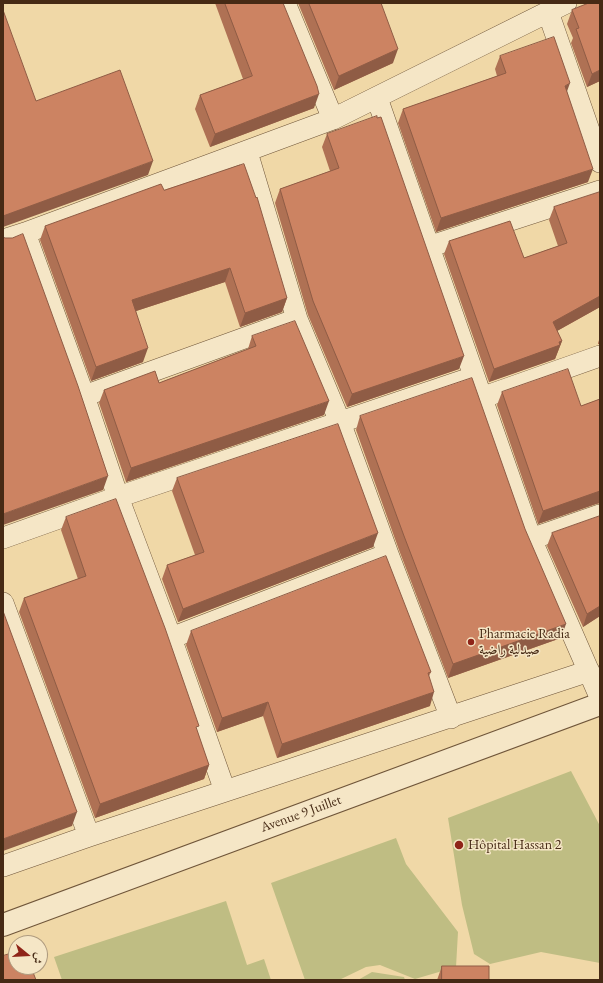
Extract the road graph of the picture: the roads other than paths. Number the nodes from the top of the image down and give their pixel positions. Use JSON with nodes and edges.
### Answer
{"nodes":[{"id":1,"x":285,"y":3,"type":"edge"},
{"id":2,"x":557,"y":7,"type":"edge"},
{"id":3,"x":377,"y":98,"type":"junction"},
{"id":4,"x":333,"y":120,"type":"junction"},
{"id":5,"x":247,"y":152,"type":"junction"},
{"id":6,"x":599,"y":153,"type":"edge"},
{"id":7,"x":600,"y":191,"type":"edge"},
{"id":8,"x":25,"y":233,"type":"junction"},
{"id":9,"x":3,"y":239,"type":"edge"},
{"id":10,"x":428,"y":248,"type":"junction"},
{"id":11,"x":297,"y":319,"type":"junction"},
{"id":12,"x":600,"y":356,"type":"edge"},
{"id":13,"x":474,"y":377,"type":"junction"},
{"id":14,"x":84,"y":396,"type":"junction"},
{"id":15,"x":481,"y":398,"type":"junction"},
{"id":16,"x":340,"y":422,"type":"junction"},
{"id":17,"x":118,"y":497,"type":"junction"},
{"id":18,"x":600,"y":515,"type":"edge"},
{"id":19,"x":3,"y":538,"type":"edge"},
{"id":20,"x":531,"y":539,"type":"junction"},
{"id":21,"x":388,"y":554,"type":"junction"},
{"id":22,"x":3,"y":603,"type":"edge"},
{"id":23,"x":171,"y":638,"type":"junction"},
{"id":24,"x":589,"y":671,"type":"junction"},
{"id":25,"x":600,"y":697,"type":"edge"},
{"id":26,"x":600,"y":704,"type":"edge"},
{"id":27,"x":451,"y":718,"type":"junction"},
{"id":28,"x":225,"y":792,"type":"junction"},
{"id":29,"x":89,"y":836,"type":"junction"},
{"id":30,"x":3,"y":866,"type":"edge"},
{"id":31,"x":3,"y":925,"type":"edge"}],
"edges":[{"from":1,"to":4,"type":"street"},
{"from":2,"to":3,"type":"street"},
{"from":2,"to":6,"type":"street"},
{"from":3,"to":4,"type":"street"},
{"from":3,"to":10,"type":"street"},
{"from":4,"to":5,"type":"street"},
{"from":5,"to":8,"type":"street"},
{"from":5,"to":11,"type":"street"},
{"from":7,"to":10,"type":"street"},
{"from":8,"to":9,"type":"street"},
{"from":8,"to":14,"type":"street"},
{"from":10,"to":13,"type":"street"},
{"from":11,"to":14,"type":"street"},
{"from":11,"to":16,"type":"street"},
{"from":12,"to":15,"type":"street"},
{"from":13,"to":15,"type":"street"},
{"from":13,"to":16,"type":"street"},
{"from":14,"to":17,"type":"street"},
{"from":15,"to":20,"type":"street"},
{"from":16,"to":17,"type":"street"},
{"from":16,"to":21,"type":"street"},
{"from":17,"to":19,"type":"street"},
{"from":17,"to":23,"type":"street"},
{"from":18,"to":20,"type":"street"},
{"from":20,"to":24,"type":"street"},
{"from":21,"to":23,"type":"street"},
{"from":21,"to":27,"type":"street"},
{"from":22,"to":29,"type":"street"},
{"from":23,"to":28,"type":"street"},
{"from":24,"to":25,"type":"street"},
{"from":24,"to":27,"type":"street"},
{"from":26,"to":31,"type":"street","name":"Avenue 9 Juillet"},
{"from":27,"to":28,"type":"street"},
{"from":28,"to":29,"type":"street"},
{"from":29,"to":30,"type":"street"}]}
